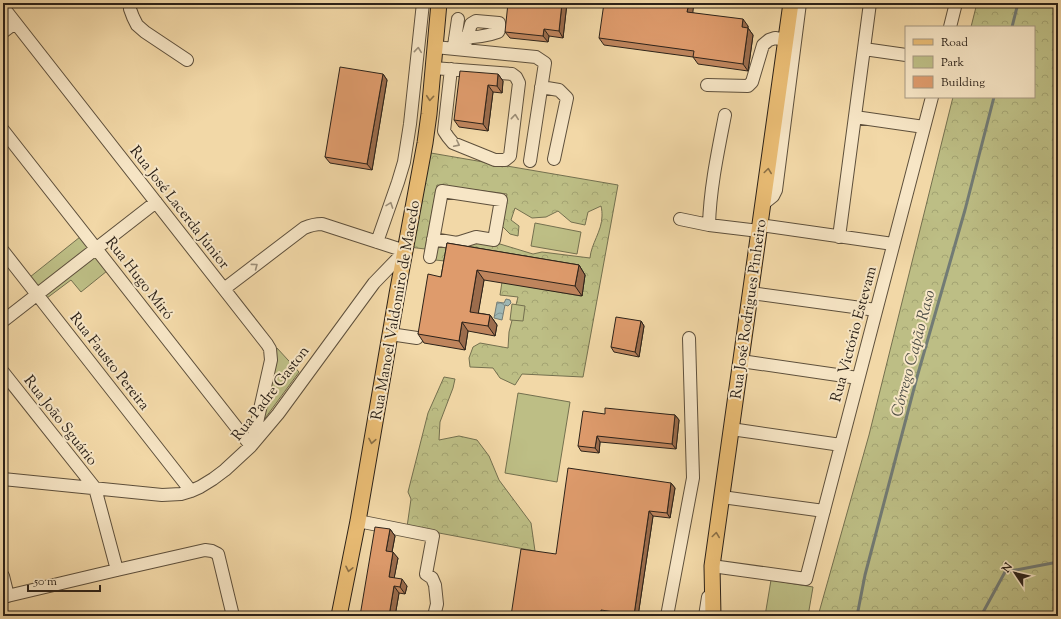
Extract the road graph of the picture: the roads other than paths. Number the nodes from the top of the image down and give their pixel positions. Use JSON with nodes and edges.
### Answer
{"nodes":[{"id":1,"x":130,"y":3,"type":"edge"},
{"id":2,"x":423,"y":3,"type":"edge"},
{"id":3,"x":439,"y":3,"type":"edge"},
{"id":4,"x":791,"y":3,"type":"edge"},
{"id":5,"x":800,"y":3,"type":"edge"},
{"id":6,"x":870,"y":3,"type":"edge"},
{"id":7,"x":956,"y":3,"type":"edge"},
{"id":8,"x":3,"y":7,"type":"edge"},
{"id":9,"x":458,"y":18,"type":"dead end"},
{"id":10,"x":15,"y":23,"type":"junction"},
{"id":11,"x":950,"y":26,"type":"edge"},
{"id":12,"x":3,"y":32,"type":"edge"},
{"id":13,"x":786,"y":40,"type":"junction"},
{"id":14,"x":460,"y":44,"type":"junction"},
{"id":15,"x":435,"y":47,"type":"junction"},
{"id":16,"x":864,"y":49,"type":"junction"},
{"id":17,"x":905,"y":55,"type":"edge"},
{"id":18,"x":187,"y":60,"type":"dead end"},
{"id":19,"x":433,"y":68,"type":"junction"},
{"id":20,"x":451,"y":69,"type":"junction"},
{"id":21,"x":707,"y":84,"type":"dead end"},
{"id":22,"x":541,"y":87,"type":"junction"},
{"id":23,"x":932,"y":98,"type":"edge"},
{"id":24,"x":725,"y":115,"type":"dead end"},
{"id":25,"x":855,"y":117,"type":"junction"},
{"id":26,"x":924,"y":126,"type":"junction"},
{"id":27,"x":3,"y":130,"type":"edge"},
{"id":28,"x":554,"y":159,"type":"dead end"},
{"id":29,"x":530,"y":161,"type":"dead end"},
{"id":30,"x":156,"y":202,"type":"junction"},
{"id":31,"x":763,"y":204,"type":"junction"},
{"id":32,"x":680,"y":219,"type":"dead end"},
{"id":33,"x":709,"y":225,"type":"junction"},
{"id":34,"x":760,"y":228,"type":"junction"},
{"id":35,"x":839,"y":236,"type":"junction"},
{"id":36,"x":433,"y":239,"type":"junction"},
{"id":37,"x":377,"y":242,"type":"junction"},
{"id":38,"x":893,"y":244,"type":"junction"},
{"id":39,"x":96,"y":249,"type":"junction"},
{"id":40,"x":405,"y":250,"type":"junction"},
{"id":41,"x":3,"y":251,"type":"edge"},
{"id":42,"x":430,"y":257,"type":"dead end"},
{"id":43,"x":400,"y":280,"type":"junction"},
{"id":44,"x":374,"y":283,"type":"junction"},
{"id":45,"x":224,"y":289,"type":"junction"},
{"id":46,"x":751,"y":293,"type":"junction"},
{"id":47,"x":37,"y":295,"type":"junction"},
{"id":48,"x":876,"y":310,"type":"junction"},
{"id":49,"x":3,"y":321,"type":"edge"},
{"id":50,"x":390,"y":334,"type":"junction"},
{"id":51,"x":417,"y":338,"type":"edge"},
{"id":52,"x":689,"y":338,"type":"dead end"},
{"id":53,"x":741,"y":361,"type":"junction"},
{"id":54,"x":3,"y":372,"type":"edge"},
{"id":55,"x":858,"y":378,"type":"junction"},
{"id":56,"x":731,"y":429,"type":"junction"},
{"id":57,"x":251,"y":446,"type":"junction"},
{"id":58,"x":841,"y":446,"type":"junction"},
{"id":59,"x":3,"y":479,"type":"edge"},
{"id":60,"x":94,"y":488,"type":"junction"},
{"id":61,"x":191,"y":491,"type":"junction"},
{"id":62,"x":722,"y":497,"type":"junction"},
{"id":63,"x":824,"y":511,"type":"junction"},
{"id":64,"x":358,"y":521,"type":"junction"},
{"id":65,"x":712,"y":566,"type":"junction"},
{"id":66,"x":117,"y":570,"type":"junction"},
{"id":67,"x":3,"y":576,"type":"edge"},
{"id":68,"x":5,"y":597,"type":"edge"},
{"id":69,"x":233,"y":616,"type":"edge"},
{"id":70,"x":339,"y":616,"type":"edge"},
{"id":71,"x":434,"y":616,"type":"edge"},
{"id":72,"x":667,"y":616,"type":"edge"},
{"id":73,"x":705,"y":616,"type":"edge"},
{"id":74,"x":712,"y":616,"type":"edge"}],
"edges":[{"from":1,"to":18,"type":"street"},
{"from":37,"to":2,"type":"street","one_way":true},
{"from":3,"to":15,"type":"main road","name":"Rua Manoel Valdomiro de Macedo"},
{"from":4,"to":13,"type":"main road","name":"Rua José Rodrigues Pinheiro"},
{"from":5,"to":31,"type":"street"},
{"from":6,"to":16,"type":"street"},
{"from":7,"to":11,"type":"street"},
{"from":8,"to":10,"type":"street","name":"Rua José Lacerda Júnior"},
{"from":9,"to":14,"type":"street"},
{"from":10,"to":12,"type":"street"},
{"from":10,"to":30,"type":"street","name":"Rua José Lacerda Júnior"},
{"from":13,"to":21,"type":"street"},
{"from":31,"to":13,"type":"main road","name":"Rua José Rodrigues Pinheiro","one_way":true},
{"from":14,"to":15,"type":"street"},
{"from":14,"to":22,"type":"street"},
{"from":15,"to":19,"type":"main road","name":"Rua Manoel Valdomiro de Macedo"},
{"from":16,"to":17,"type":"street"},
{"from":16,"to":25,"type":"street"},
{"from":19,"to":20,"type":"street"},
{"from":19,"to":40,"type":"main road","name":"Rua Manoel Valdomiro de Macedo","one_way":true},
{"from":20,"to":20,"type":"street","one_way":true},
{"from":22,"to":28,"type":"street"},
{"from":22,"to":29,"type":"street"},
{"from":23,"to":26,"type":"street","name":"Rua Victório Estevam"},
{"from":24,"to":33,"type":"street"},
{"from":25,"to":26,"type":"street"},
{"from":25,"to":35,"type":"street"},
{"from":26,"to":38,"type":"street","name":"Rua Victório Estevam"},
{"from":27,"to":39,"type":"street","name":"Rua Hugo Miró"},
{"from":30,"to":39,"type":"street"},
{"from":30,"to":45,"type":"street","name":"Rua José Lacerda Júnior"},
{"from":31,"to":34,"type":"main road","name":"Rua José Rodrigues Pinheiro"},
{"from":32,"to":33,"type":"street"},
{"from":33,"to":34,"type":"street"},
{"from":34,"to":35,"type":"street"},
{"from":34,"to":46,"type":"main road","name":"Rua José Rodrigues Pinheiro"},
{"from":35,"to":38,"type":"street"},
{"from":36,"to":36,"type":"street"},
{"from":36,"to":42,"type":"street"},
{"from":37,"to":40,"type":"street"},
{"from":45,"to":37,"type":"street","one_way":true},
{"from":38,"to":48,"type":"street","name":"Rua Victório Estevam"},
{"from":39,"to":47,"type":"street"},
{"from":39,"to":57,"type":"street","name":"Rua Hugo Miró"},
{"from":40,"to":43,"type":"main road","name":"Rua Manoel Valdomiro de Macedo"},
{"from":40,"to":44,"type":"street","name":"Rua Padre Gaston"},
{"from":41,"to":47,"type":"street","name":"Rua Fausto Pereira"},
{"from":43,"to":44,"type":"street"},
{"from":43,"to":50,"type":"main road","name":"Rua Manoel Valdomiro de Macedo"},
{"from":44,"to":57,"type":"street","name":"Rua Padre Gaston"},
{"from":45,"to":57,"type":"street","name":"Rua José Lacerda Júnior"},
{"from":46,"to":48,"type":"street"},
{"from":46,"to":53,"type":"main road","name":"Rua José Rodrigues Pinheiro"},
{"from":47,"to":49,"type":"street"},
{"from":47,"to":61,"type":"street","name":"Rua Fausto Pereira"},
{"from":48,"to":55,"type":"street","name":"Rua Victório Estevam"},
{"from":50,"to":51,"type":"street"},
{"from":50,"to":64,"type":"main road","name":"Rua Manoel Valdomiro de Macedo","one_way":true},
{"from":52,"to":72,"type":"street"},
{"from":53,"to":55,"type":"street"},
{"from":53,"to":56,"type":"main road","name":"Rua José Rodrigues Pinheiro"},
{"from":54,"to":60,"type":"street","name":"Rua João Sguário"},
{"from":55,"to":58,"type":"street","name":"Rua Victório Estevam"},
{"from":56,"to":58,"type":"street"},
{"from":56,"to":62,"type":"main road","name":"Rua José Rodrigues Pinheiro"},
{"from":57,"to":61,"type":"street","name":"Rua Padre Gaston"},
{"from":58,"to":63,"type":"street","name":"Rua Victório Estevam"},
{"from":59,"to":60,"type":"street","name":"Rua Padre Gaston"},
{"from":60,"to":61,"type":"street","name":"Rua Padre Gaston"},
{"from":60,"to":66,"type":"street"},
{"from":62,"to":63,"type":"street"},
{"from":65,"to":62,"type":"main road","name":"Rua José Rodrigues Pinheiro","one_way":true},
{"from":63,"to":65,"type":"street","name":"Rua Victório Estevam"},
{"from":64,"to":70,"type":"main road","name":"Rua Manoel Valdomiro de Macedo","one_way":true},
{"from":64,"to":71,"type":"street"},
{"from":65,"to":73,"type":"street"},
{"from":65,"to":74,"type":"main road","name":"Rua José Rodrigues Pinheiro"},
{"from":66,"to":68,"type":"street"},
{"from":66,"to":69,"type":"street"},
{"from":67,"to":68,"type":"street"}]}
